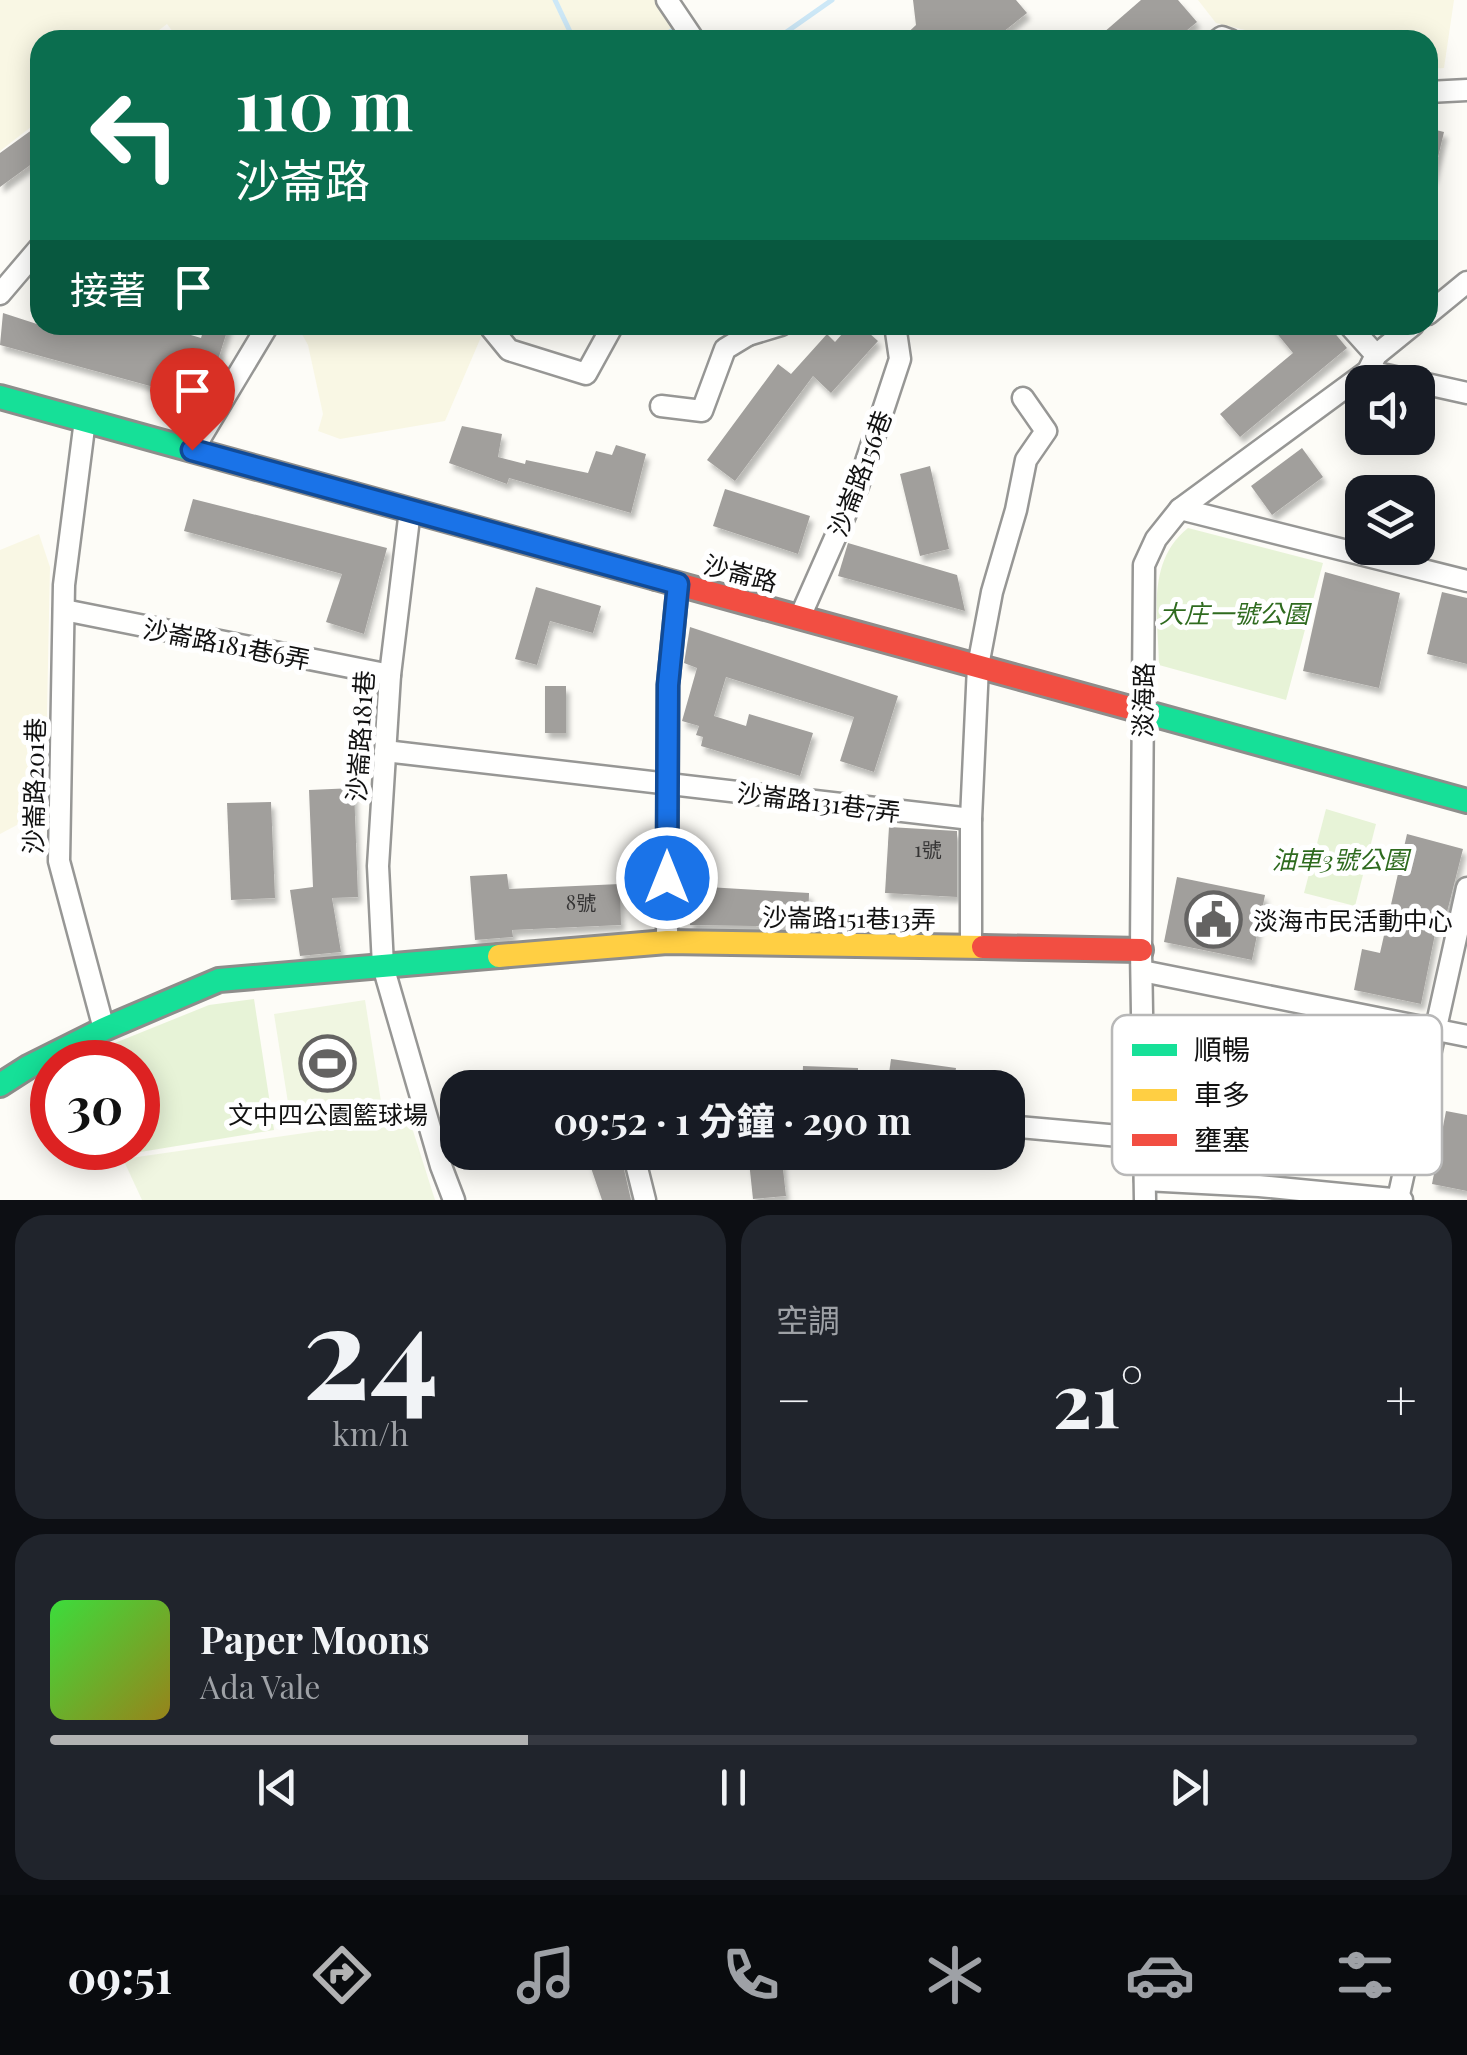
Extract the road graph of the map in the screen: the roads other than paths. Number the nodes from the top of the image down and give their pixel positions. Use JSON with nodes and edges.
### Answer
{"nodes":[{"id":1,"x":667,"y":0,"type":"edge"},
{"id":2,"x":687,"y":30,"type":"edge"},
{"id":3,"x":1467,"y":90,"type":"edge"},
{"id":4,"x":1438,"y":91,"type":"edge"},
{"id":5,"x":30,"y":259,"type":"edge"},
{"id":6,"x":1467,"y":282,"type":"edge"},
{"id":7,"x":0,"y":294,"type":"edge"},
{"id":8,"x":1438,"y":306,"type":"edge"},
{"id":9,"x":262,"y":335,"type":"edge"},
{"id":10,"x":498,"y":335,"type":"edge"},
{"id":11,"x":607,"y":335,"type":"edge"},
{"id":12,"x":737,"y":335,"type":"edge"},
{"id":13,"x":896,"y":335,"type":"edge"},
{"id":14,"x":1355,"y":335,"type":"edge"},
{"id":15,"x":1402,"y":335,"type":"edge"},
{"id":16,"x":1372,"y":363,"type":"junction"},
{"id":17,"x":1467,"y":393,"type":"edge"},
{"id":18,"x":0,"y":397,"type":"edge"},
{"id":19,"x":1024,"y":398,"type":"dead end"},
{"id":20,"x":660,"y":406,"type":"dead end"},
{"id":21,"x":85,"y":420,"type":"junction"},
{"id":22,"x":192,"y":450,"type":"junction"},
{"id":23,"x":1180,"y":509,"type":"junction"},
{"id":24,"x":410,"y":510,"type":"junction"},
{"id":25,"x":1467,"y":581,"type":"edge"},
{"id":26,"x":678,"y":584,"type":"junction"},
{"id":27,"x":64,"y":610,"type":"junction"},
{"id":28,"x":800,"y":618,"type":"junction"},
{"id":29,"x":978,"y":666,"type":"junction"},
{"id":30,"x":390,"y":675,"type":"junction"},
{"id":31,"x":1142,"y":711,"type":"junction"},
{"id":32,"x":385,"y":751,"type":"junction"},
{"id":33,"x":668,"y":782,"type":"junction"},
{"id":34,"x":1467,"y":801,"type":"edge"},
{"id":35,"x":971,"y":819,"type":"junction"},
{"id":36,"x":1467,"y":888,"type":"edge"},
{"id":37,"x":667,"y":942,"type":"junction"},
{"id":38,"x":971,"y":946,"type":"junction"},
{"id":39,"x":1141,"y":961,"type":"junction"},
{"id":40,"x":383,"y":966,"type":"junction"},
{"id":41,"x":1141,"y":1015,"type":"edge"},
{"id":42,"x":1380,"y":1015,"type":"edge"},
{"id":43,"x":1440,"y":1015,"type":"edge"},
{"id":44,"x":104,"y":1029,"type":"junction"},
{"id":45,"x":1442,"y":1029,"type":"edge"},
{"id":46,"x":1467,"y":1036,"type":"edge"},
{"id":47,"x":0,"y":1085,"type":"edge"},
{"id":48,"x":1025,"y":1128,"type":"edge"},
{"id":49,"x":1112,"y":1135,"type":"edge"},
{"id":50,"x":638,"y":1170,"type":"edge"},
{"id":51,"x":1405,"y":1175,"type":"edge"},
{"id":52,"x":1145,"y":1190,"type":"edge"},
{"id":53,"x":454,"y":1200,"type":"edge"},
{"id":54,"x":645,"y":1200,"type":"edge"},
{"id":55,"x":1400,"y":1200,"type":"edge"}],
"edges":[{"from":1,"to":2,"type":"street"},
{"from":3,"to":4,"type":"street"},
{"from":5,"to":7,"type":"street"},
{"from":6,"to":8,"type":"street"},
{"from":9,"to":22,"type":"street"},
{"from":10,"to":11,"type":"street"},
{"from":12,"to":20,"type":"street"},
{"from":13,"to":28,"type":"street","name":"沙崙路156巷"},
{"from":14,"to":16,"type":"street"},
{"from":15,"to":16,"type":"street","name":"淡海路"},
{"from":16,"to":17,"type":"street"},
{"from":16,"to":23,"type":"street","name":"淡海路"},
{"from":18,"to":21,"type":"street","name":"沙崙路"},
{"from":19,"to":29,"type":"street"},
{"from":21,"to":22,"type":"street","name":"沙崙路"},
{"from":21,"to":27,"type":"street","name":"沙崙路201巷"},
{"from":22,"to":24,"type":"street","name":"沙崙路"},
{"from":23,"to":25,"type":"street"},
{"from":23,"to":31,"type":"street","name":"淡海路"},
{"from":24,"to":26,"type":"street","name":"沙崙路"},
{"from":24,"to":30,"type":"street","name":"沙崙路181巷"},
{"from":26,"to":28,"type":"street","name":"沙崙路"},
{"from":26,"to":33,"type":"street"},
{"from":27,"to":30,"type":"street","name":"沙崙路181巷6弄"},
{"from":27,"to":44,"type":"street","name":"沙崙路201巷"},
{"from":28,"to":29,"type":"street","name":"沙崙路"},
{"from":29,"to":31,"type":"street","name":"沙崙路"},
{"from":29,"to":35,"type":"street"},
{"from":30,"to":32,"type":"street","name":"沙崙路181巷"},
{"from":31,"to":34,"type":"street","name":"沙崙路"},
{"from":31,"to":39,"type":"street","name":"淡海路"},
{"from":32,"to":33,"type":"street","name":"沙崙路131巷7弄"},
{"from":32,"to":40,"type":"street","name":"沙崙路181巷"},
{"from":33,"to":35,"type":"street","name":"沙崙路131巷7弄"},
{"from":33,"to":37,"type":"street"},
{"from":35,"to":38,"type":"street"},
{"from":36,"to":43,"type":"street"},
{"from":37,"to":38,"type":"street","name":"沙崙路151巷13弄"},
{"from":37,"to":40,"type":"street"},
{"from":38,"to":39,"type":"street","name":"沙崙路151巷13弄"},
{"from":39,"to":41,"type":"street","name":"淡海路"},
{"from":39,"to":42,"type":"street"},
{"from":40,"to":44,"type":"street"},
{"from":40,"to":53,"type":"street","name":"沙崙路181巷"},
{"from":44,"to":47,"type":"street"},
{"from":45,"to":46,"type":"street"},
{"from":48,"to":49,"type":"street"},
{"from":50,"to":54,"type":"street"},
{"from":51,"to":55,"type":"street"},
{"from":52,"to":55,"type":"street"}]}
